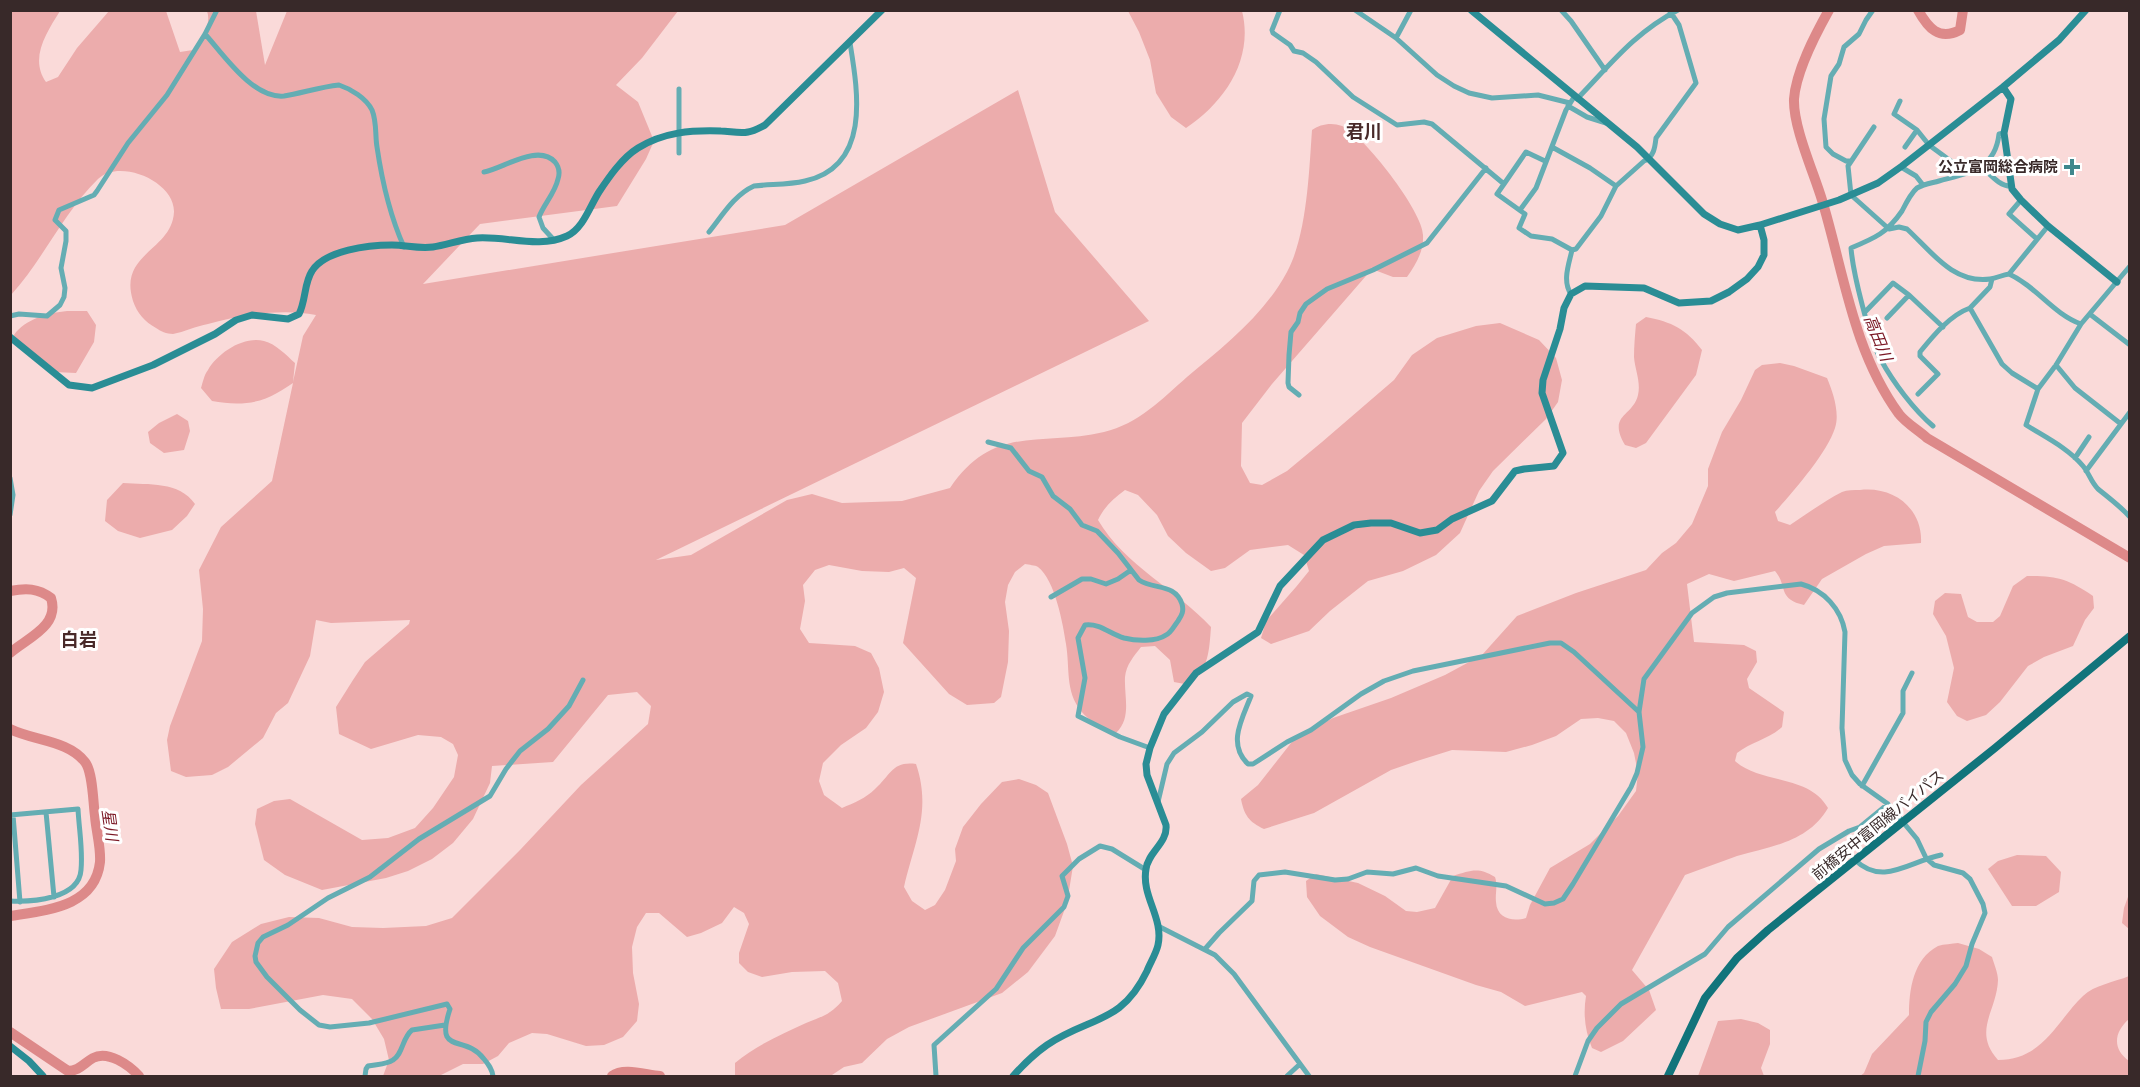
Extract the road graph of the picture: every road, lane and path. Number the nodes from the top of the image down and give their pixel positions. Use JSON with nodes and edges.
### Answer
{"nodes":[{"id":1,"x":217,"y":10,"type":"edge"},
{"id":2,"x":882,"y":10,"type":"edge"},
{"id":3,"x":1280,"y":10,"type":"edge"},
{"id":4,"x":1355,"y":10,"type":"edge"},
{"id":5,"x":1412,"y":10,"type":"edge"},
{"id":6,"x":1471,"y":10,"type":"edge"},
{"id":7,"x":1561,"y":10,"type":"edge"},
{"id":8,"x":1873,"y":10,"type":"edge"},
{"id":9,"x":2086,"y":10,"type":"edge"},
{"id":10,"x":1673,"y":11,"type":"edge"},
{"id":11,"x":206,"y":34,"type":"junction"},
{"id":12,"x":1396,"y":38,"type":"junction"},
{"id":13,"x":850,"y":43,"type":"junction"},
{"id":14,"x":1605,"y":70,"type":"junction"},
{"id":15,"x":2003,"y":87,"type":"junction"},
{"id":16,"x":679,"y":89,"type":"dead end"},
{"id":17,"x":1900,"y":101,"type":"dead end"},
{"id":18,"x":1572,"y":102,"type":"junction"},
{"id":19,"x":1608,"y":124,"type":"junction"},
{"id":20,"x":1874,"y":127,"type":"dead end"},
{"id":21,"x":1917,"y":130,"type":"junction"},
{"id":22,"x":2004,"y":133,"type":"junction"},
{"id":23,"x":1929,"y":145,"type":"junction"},
{"id":24,"x":1552,"y":147,"type":"junction"},
{"id":25,"x":1905,"y":147,"type":"dead end"},
{"id":26,"x":679,"y":153,"type":"dead end"},
{"id":27,"x":1650,"y":159,"type":"junction"},
{"id":28,"x":1545,"y":161,"type":"junction"},
{"id":29,"x":1851,"y":161,"type":"junction"},
{"id":30,"x":1901,"y":167,"type":"junction"},
{"id":31,"x":1982,"y":167,"type":"junction"},
{"id":32,"x":1486,"y":168,"type":"junction"},
{"id":33,"x":484,"y":171,"type":"dead end"},
{"id":34,"x":1967,"y":173,"type":"junction"},
{"id":35,"x":1504,"y":184,"type":"junction"},
{"id":36,"x":1923,"y":185,"type":"junction"},
{"id":37,"x":1616,"y":186,"type":"junction"},
{"id":38,"x":2012,"y":186,"type":"junction"},
{"id":39,"x":1851,"y":195,"type":"junction"},
{"id":40,"x":2021,"y":200,"type":"junction"},
{"id":41,"x":1520,"y":210,"type":"junction"},
{"id":42,"x":1760,"y":225,"type":"junction"},
{"id":43,"x":2048,"y":226,"type":"junction"},
{"id":44,"x":1889,"y":229,"type":"junction"},
{"id":45,"x":709,"y":232,"type":"dead end"},
{"id":46,"x":2037,"y":239,"type":"junction"},
{"id":47,"x":554,"y":240,"type":"junction"},
{"id":48,"x":404,"y":247,"type":"junction"},
{"id":49,"x":1572,"y":250,"type":"junction"},
{"id":50,"x":2130,"y":266,"type":"edge"},
{"id":51,"x":2009,"y":274,"type":"junction"},
{"id":52,"x":1992,"y":279,"type":"junction"},
{"id":53,"x":2117,"y":282,"type":"junction"},
{"id":54,"x":1571,"y":294,"type":"junction"},
{"id":55,"x":1909,"y":295,"type":"junction"},
{"id":56,"x":1970,"y":308,"type":"junction"},
{"id":57,"x":1865,"y":312,"type":"junction"},
{"id":58,"x":2091,"y":315,"type":"junction"},
{"id":59,"x":10,"y":316,"type":"edge"},
{"id":60,"x":1887,"y":318,"type":"dead end"},
{"id":61,"x":2081,"y":324,"type":"junction"},
{"id":62,"x":1943,"y":327,"type":"junction"},
{"id":63,"x":10,"y":337,"type":"edge"},
{"id":64,"x":2130,"y":345,"type":"edge"},
{"id":65,"x":2056,"y":366,"type":"junction"},
{"id":66,"x":2038,"y":389,"type":"junction"},
{"id":67,"x":1918,"y":394,"type":"dead end"},
{"id":68,"x":1299,"y":395,"type":"dead end"},
{"id":69,"x":2130,"y":412,"type":"edge"},
{"id":70,"x":2121,"y":424,"type":"junction"},
{"id":71,"x":1933,"y":426,"type":"dead end"},
{"id":72,"x":2089,"y":437,"type":"dead end"},
{"id":73,"x":988,"y":442,"type":"dead end"},
{"id":74,"x":2075,"y":458,"type":"junction"},
{"id":75,"x":2086,"y":471,"type":"junction"},
{"id":76,"x":10,"y":478,"type":"edge"},
{"id":77,"x":10,"y":515,"type":"edge"},
{"id":78,"x":2130,"y":517,"type":"edge"},
{"id":79,"x":1131,"y":570,"type":"junction"},
{"id":80,"x":1051,"y":597,"type":"dead end"},
{"id":81,"x":2130,"y":636,"type":"edge"},
{"id":82,"x":1912,"y":673,"type":"dead end"},
{"id":83,"x":583,"y":680,"type":"dead end"},
{"id":84,"x":1639,"y":712,"type":"junction"},
{"id":85,"x":1150,"y":748,"type":"junction"},
{"id":86,"x":1862,"y":786,"type":"junction"},
{"id":87,"x":1158,"y":803,"type":"junction"},
{"id":88,"x":1888,"y":804,"type":"junction"},
{"id":89,"x":46,"y":812,"type":"junction"},
{"id":90,"x":12,"y":815,"type":"edge"},
{"id":91,"x":1902,"y":822,"type":"junction"},
{"id":92,"x":1941,"y":855,"type":"dead end"},
{"id":93,"x":1926,"y":858,"type":"junction"},
{"id":94,"x":1855,"y":860,"type":"junction"},
{"id":95,"x":1146,"y":870,"type":"junction"},
{"id":96,"x":54,"y":897,"type":"junction"},
{"id":97,"x":10,"y":901,"type":"edge"},
{"id":98,"x":20,"y":902,"type":"junction"},
{"id":99,"x":1158,"y":926,"type":"junction"},
{"id":100,"x":1205,"y":949,"type":"junction"},
{"id":101,"x":445,"y":1025,"type":"junction"},
{"id":102,"x":10,"y":1046,"type":"edge"},
{"id":103,"x":1300,"y":1064,"type":"junction"},
{"id":104,"x":43,"y":1077,"type":"edge"},
{"id":105,"x":365,"y":1077,"type":"edge"},
{"id":106,"x":493,"y":1077,"type":"edge"},
{"id":107,"x":936,"y":1077,"type":"edge"},
{"id":108,"x":1013,"y":1077,"type":"edge"},
{"id":109,"x":1287,"y":1077,"type":"edge"},
{"id":110,"x":1309,"y":1077,"type":"edge"},
{"id":111,"x":1575,"y":1077,"type":"edge"},
{"id":112,"x":1669,"y":1077,"type":"edge"},
{"id":113,"x":1918,"y":1077,"type":"edge"}],
"edges":[{"from":1,"to":11,"type":"street"},
{"from":2,"to":13,"type":"street"},
{"from":3,"to":32,"type":"street"},
{"from":4,"to":12,"type":"street"},
{"from":5,"to":12,"type":"street"},
{"from":6,"to":18,"type":"street"},
{"from":7,"to":14,"type":"street"},
{"from":8,"to":29,"type":"street"},
{"from":9,"to":15,"type":"street"},
{"from":10,"to":14,"type":"street"},
{"from":10,"to":27,"type":"street"},
{"from":11,"to":48,"type":"street"},
{"from":11,"to":59,"type":"street"},
{"from":12,"to":18,"type":"street"},
{"from":13,"to":45,"type":"street"},
{"from":13,"to":47,"type":"street"},
{"from":14,"to":18,"type":"street"},
{"from":15,"to":22,"type":"street"},
{"from":15,"to":23,"type":"street"},
{"from":16,"to":26,"type":"street"},
{"from":17,"to":21,"type":"street"},
{"from":18,"to":19,"type":"street"},
{"from":18,"to":19,"type":"street"},
{"from":18,"to":24,"type":"street"},
{"from":19,"to":27,"type":"street"},
{"from":20,"to":29,"type":"street"},
{"from":21,"to":23,"type":"street"},
{"from":21,"to":25,"type":"street"},
{"from":22,"to":31,"type":"street"},
{"from":22,"to":38,"type":"street"},
{"from":23,"to":30,"type":"street"},
{"from":23,"to":34,"type":"street"},
{"from":24,"to":28,"type":"street"},
{"from":24,"to":37,"type":"street"},
{"from":27,"to":37,"type":"street"},
{"from":27,"to":42,"type":"street"},
{"from":28,"to":35,"type":"street"},
{"from":28,"to":41,"type":"street"},
{"from":29,"to":39,"type":"street"},
{"from":30,"to":36,"type":"street"},
{"from":30,"to":39,"type":"street"},
{"from":31,"to":34,"type":"street"},
{"from":31,"to":38,"type":"street"},
{"from":32,"to":35,"type":"street"},
{"from":32,"to":68,"type":"street"},
{"from":33,"to":47,"type":"street"},
{"from":34,"to":36,"type":"street"},
{"from":35,"to":41,"type":"street"},
{"from":36,"to":44,"type":"street"},
{"from":37,"to":49,"type":"street"},
{"from":38,"to":40,"type":"street"},
{"from":39,"to":42,"type":"street"},
{"from":39,"to":44,"type":"street"},
{"from":40,"to":43,"type":"street"},
{"from":40,"to":46,"type":"street"},
{"from":41,"to":49,"type":"street"},
{"from":42,"to":54,"type":"street"},
{"from":43,"to":46,"type":"street"},
{"from":43,"to":53,"type":"street"},
{"from":44,"to":52,"type":"street"},
{"from":44,"to":57,"type":"street"},
{"from":46,"to":51,"type":"street"},
{"from":47,"to":48,"type":"street"},
{"from":48,"to":63,"type":"street"},
{"from":49,"to":54,"type":"street"},
{"from":50,"to":53,"type":"street"},
{"from":51,"to":52,"type":"street"},
{"from":51,"to":61,"type":"street"},
{"from":52,"to":56,"type":"street"},
{"from":53,"to":58,"type":"street"},
{"from":54,"to":85,"type":"street"},
{"from":55,"to":57,"type":"street"},
{"from":55,"to":60,"type":"street"},
{"from":55,"to":62,"type":"street"},
{"from":56,"to":62,"type":"street"},
{"from":56,"to":66,"type":"street"},
{"from":57,"to":71,"type":"street"},
{"from":58,"to":61,"type":"street"},
{"from":58,"to":64,"type":"street"},
{"from":61,"to":65,"type":"street"},
{"from":62,"to":67,"type":"street"},
{"from":65,"to":66,"type":"street"},
{"from":65,"to":70,"type":"street"},
{"from":66,"to":74,"type":"street"},
{"from":69,"to":70,"type":"street"},
{"from":70,"to":75,"type":"street"},
{"from":72,"to":74,"type":"street"},
{"from":73,"to":79,"type":"street"},
{"from":74,"to":75,"type":"street"},
{"from":75,"to":78,"type":"street"},
{"from":76,"to":77,"type":"street"},
{"from":79,"to":80,"type":"street"},
{"from":79,"to":85,"type":"street"},
{"from":81,"to":91,"type":"main road","name":"前橋安中富岡線バイパス"},
{"from":82,"to":86,"type":"street"},
{"from":83,"to":101,"type":"street"},
{"from":84,"to":86,"type":"street"},
{"from":84,"to":87,"type":"street"},
{"from":84,"to":100,"type":"street"},
{"from":85,"to":87,"type":"street"},
{"from":86,"to":88,"type":"street"},
{"from":87,"to":95,"type":"street"},
{"from":88,"to":91,"type":"street"},
{"from":88,"to":111,"type":"street"},
{"from":89,"to":90,"type":"street"},
{"from":89,"to":96,"type":"street"},
{"from":89,"to":96,"type":"street"},
{"from":90,"to":98,"type":"street"},
{"from":91,"to":93,"type":"street"},
{"from":91,"to":94,"type":"main road","name":"前橋安中富岡線バイパス"},
{"from":92,"to":93,"type":"street"},
{"from":93,"to":94,"type":"street"},
{"from":93,"to":113,"type":"street"},
{"from":94,"to":112,"type":"main road","name":"前橋安中富岡線バイパス"},
{"from":95,"to":99,"type":"street"},
{"from":95,"to":107,"type":"street"},
{"from":96,"to":98,"type":"street"},
{"from":97,"to":98,"type":"street"},
{"from":99,"to":100,"type":"street"},
{"from":99,"to":108,"type":"street"},
{"from":100,"to":103,"type":"street"},
{"from":101,"to":105,"type":"street"},
{"from":101,"to":106,"type":"street"},
{"from":102,"to":104,"type":"street"},
{"from":103,"to":109,"type":"street"},
{"from":103,"to":110,"type":"street"}]}
